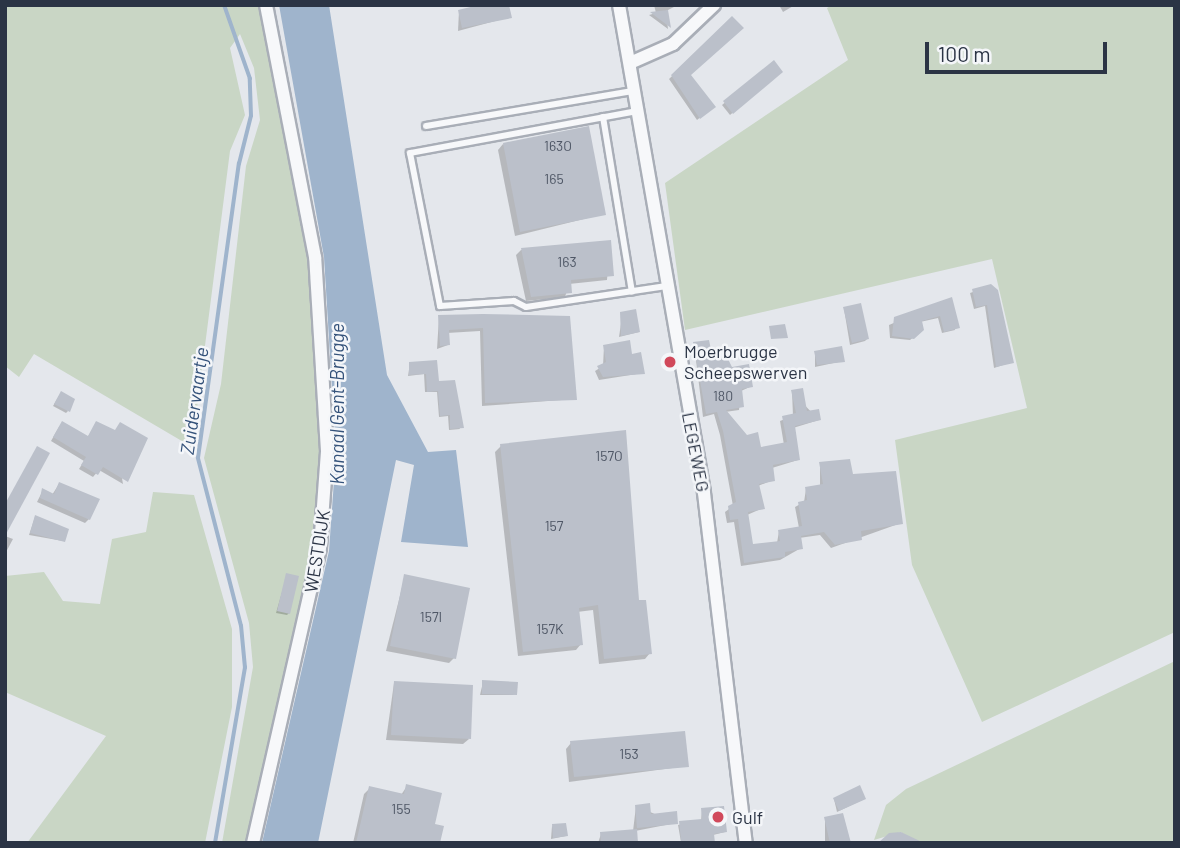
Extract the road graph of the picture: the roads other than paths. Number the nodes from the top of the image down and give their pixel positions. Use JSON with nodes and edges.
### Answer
{"nodes":[{"id":1,"x":267,"y":5,"type":"edge"},
{"id":2,"x":620,"y":5,"type":"edge"},
{"id":3,"x":714,"y":5,"type":"edge"},
{"id":4,"x":629,"y":63,"type":"junction"},
{"id":5,"x":634,"y":91,"type":"junction"},
{"id":6,"x":637,"y":111,"type":"junction"},
{"id":7,"x":603,"y":117,"type":"junction"},
{"id":8,"x":426,"y":125,"type":"dead end"},
{"id":9,"x":666,"y":286,"type":"junction"},
{"id":10,"x":632,"y":292,"type":"junction"},
{"id":11,"x":253,"y":843,"type":"edge"},
{"id":12,"x":746,"y":843,"type":"edge"}],
"edges":[{"from":1,"to":11,"type":"street","name":"WESTDIJK"},
{"from":2,"to":4,"type":"street","name":"LEGEWEG"},
{"from":3,"to":4,"type":"street"},
{"from":4,"to":5,"type":"street","name":"LEGEWEG"},
{"from":5,"to":6,"type":"street","name":"LEGEWEG"},
{"from":5,"to":8,"type":"lane"},
{"from":6,"to":7,"type":"lane"},
{"from":6,"to":9,"type":"street","name":"LEGEWEG"},
{"from":7,"to":10,"type":"lane"},
{"from":7,"to":10,"type":"lane"},
{"from":9,"to":10,"type":"lane"},
{"from":9,"to":12,"type":"street","name":"LEGEWEG"}]}
